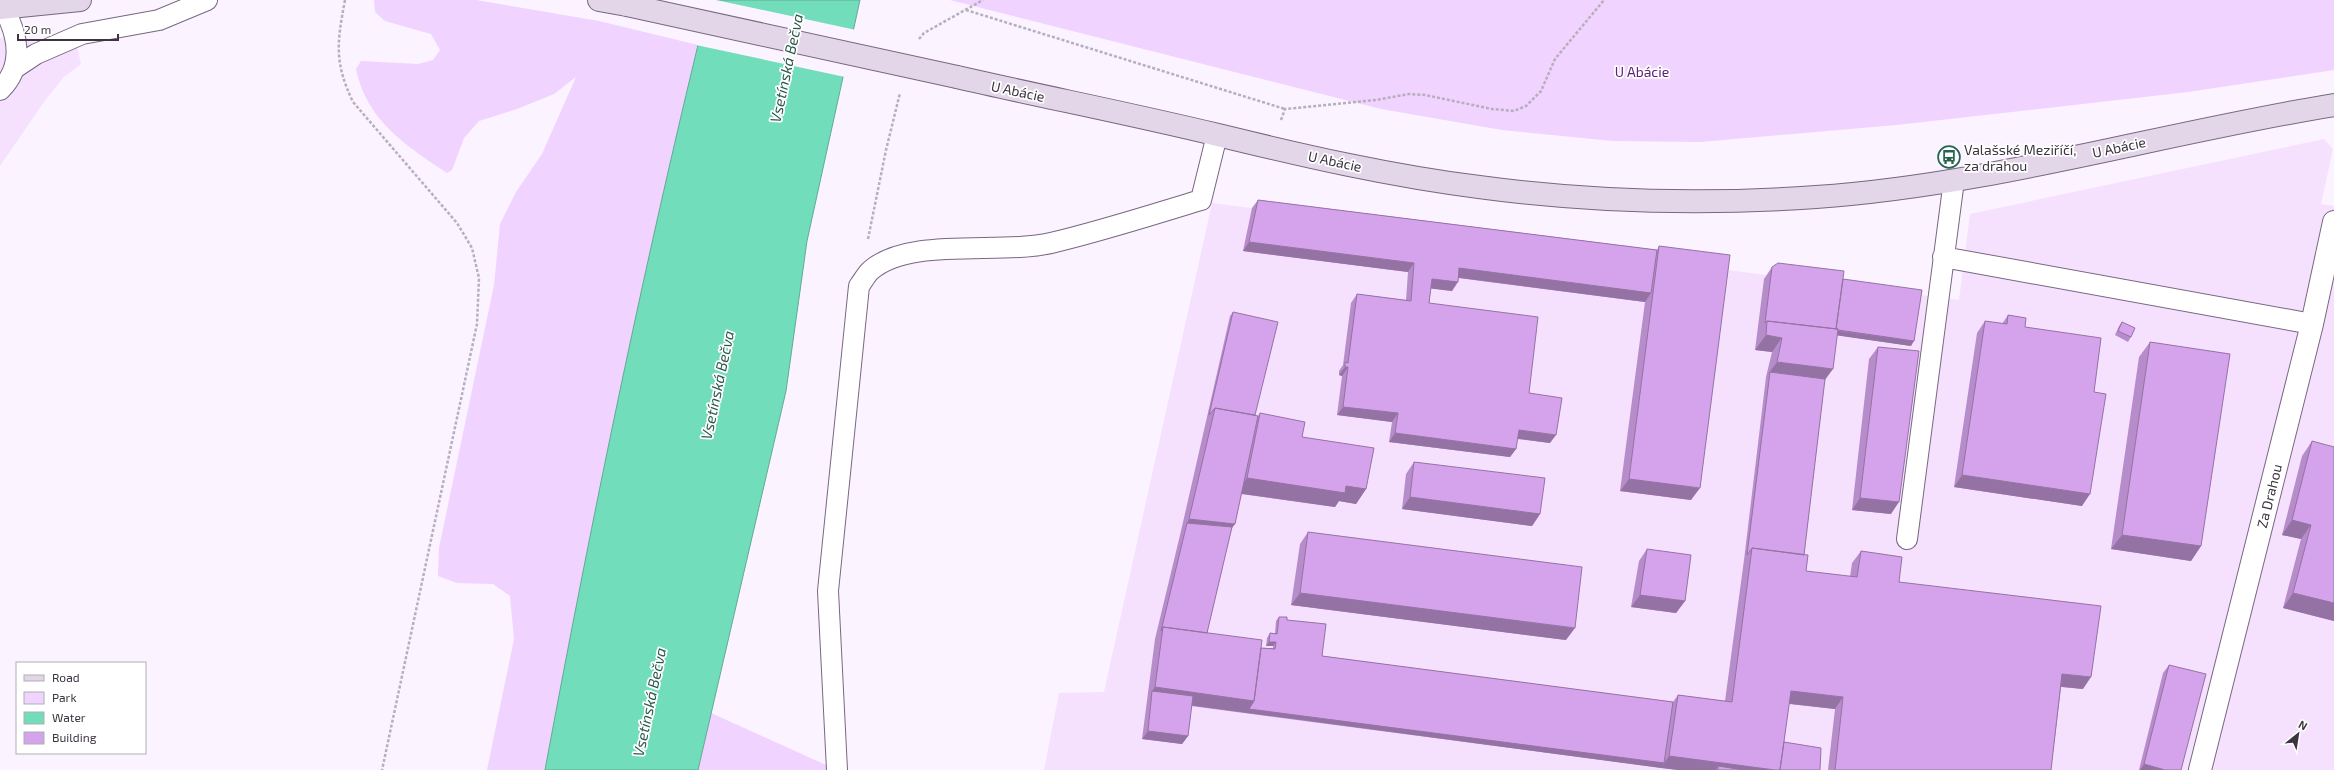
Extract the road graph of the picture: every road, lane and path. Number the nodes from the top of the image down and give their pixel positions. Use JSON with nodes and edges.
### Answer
{"nodes":[{"id":1,"x":80,"y":0,"type":"edge"},
{"id":2,"x":207,"y":0,"type":"edge"},
{"id":3,"x":345,"y":0,"type":"edge"},
{"id":4,"x":599,"y":0,"type":"edge"},
{"id":5,"x":983,"y":0,"type":"edge"},
{"id":6,"x":1604,"y":0,"type":"edge"},
{"id":7,"x":2,"y":7,"type":"edge"},
{"id":8,"x":966,"y":10,"type":"junction"},
{"id":9,"x":915,"y":43,"type":"dead end"},
{"id":10,"x":14,"y":68,"type":"junction"},
{"id":11,"x":901,"y":89,"type":"dead end"},
{"id":12,"x":0,"y":90,"type":"edge"},
{"id":13,"x":2334,"y":105,"type":"edge"},
{"id":14,"x":1285,"y":109,"type":"junction"},
{"id":15,"x":1218,"y":135,"type":"junction"},
{"id":16,"x":1269,"y":147,"type":"junction"},
{"id":17,"x":1954,"y":180,"type":"junction"},
{"id":18,"x":2334,"y":222,"type":"edge"},
{"id":19,"x":868,"y":240,"type":"dead end"},
{"id":20,"x":1943,"y":257,"type":"junction"},
{"id":21,"x":2312,"y":324,"type":"junction"},
{"id":22,"x":1907,"y":539,"type":"dead end"},
{"id":23,"x":382,"y":770,"type":"edge"},
{"id":24,"x":837,"y":770,"type":"edge"},
{"id":25,"x":2200,"y":770,"type":"edge"}],
"edges":[{"from":1,"to":7,"type":"main road"},
{"from":2,"to":10,"type":"lane"},
{"from":3,"to":23,"type":"path"},
{"from":4,"to":15,"type":"main road","name":"U Abácie","bridge":true},
{"from":5,"to":8,"type":"path"},
{"from":6,"to":14,"type":"path"},
{"from":7,"to":10,"type":"lane"},
{"from":8,"to":9,"type":"path"},
{"from":8,"to":14,"type":"path"},
{"from":10,"to":12,"type":"lane"},
{"from":11,"to":19,"type":"path"},
{"from":13,"to":17,"type":"main road","name":"U Abácie"},
{"from":14,"to":16,"type":"path"},
{"from":15,"to":16,"type":"main road","name":"U Abácie"},
{"from":15,"to":24,"type":"lane"},
{"from":16,"to":17,"type":"main road","name":"U Abácie"},
{"from":17,"to":20,"type":"lane"},
{"from":18,"to":21,"type":"street","name":"Za Drahou"},
{"from":20,"to":21,"type":"lane"},
{"from":20,"to":22,"type":"lane"},
{"from":21,"to":25,"type":"street","name":"Za Drahou"}]}
